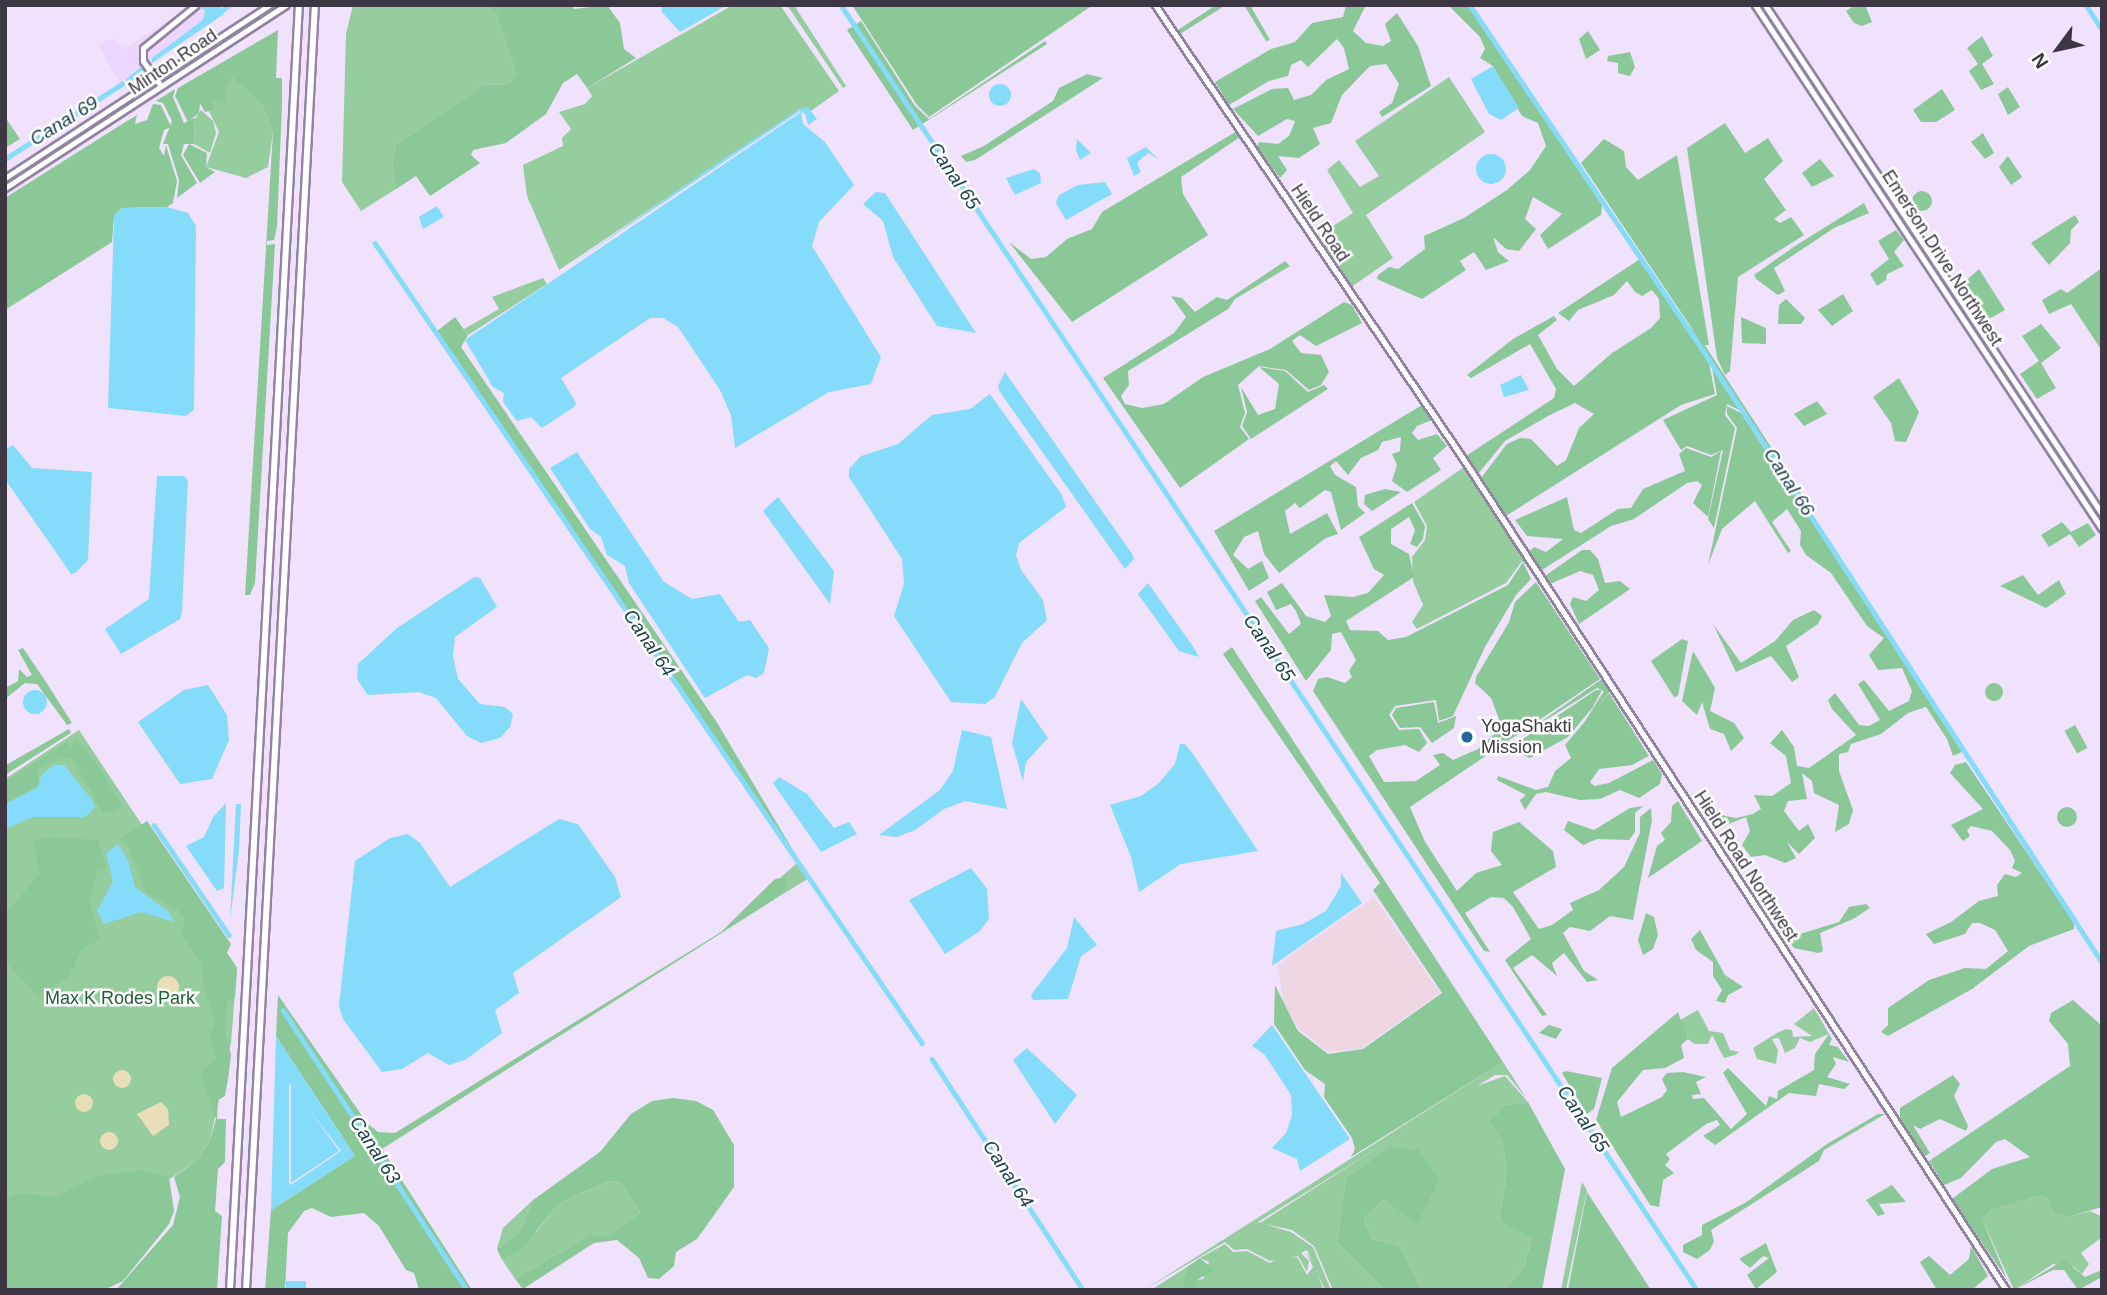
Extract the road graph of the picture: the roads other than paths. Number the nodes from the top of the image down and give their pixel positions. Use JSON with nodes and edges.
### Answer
{"nodes":[{"id":1,"x":197,"y":5,"type":"edge"},
{"id":2,"x":270,"y":5,"type":"edge"},
{"id":3,"x":286,"y":5,"type":"edge"},
{"id":4,"x":299,"y":5,"type":"edge"},
{"id":5,"x":315,"y":5,"type":"edge"},
{"id":6,"x":1155,"y":5,"type":"edge"},
{"id":7,"x":1755,"y":5,"type":"edge"},
{"id":8,"x":1765,"y":5,"type":"edge"},
{"id":9,"x":156,"y":80,"type":"junction"},
{"id":10,"x":164,"y":86,"type":"junction"},
{"id":11,"x":158,"y":90,"type":"junction"},
{"id":12,"x":5,"y":178,"type":"edge"},
{"id":13,"x":5,"y":188,"type":"edge"},
{"id":14,"x":1462,"y":457,"type":"joint"},
{"id":15,"x":2102,"y":513,"type":"edge"},
{"id":16,"x":2102,"y":528,"type":"edge"},
{"id":17,"x":230,"y":1290,"type":"edge"},
{"id":18,"x":246,"y":1290,"type":"edge"},
{"id":19,"x":2006,"y":1290,"type":"edge"}],
"edges":[{"from":1,"to":9,"type":"street"},
{"from":2,"to":9,"type":"street","name":"Minton Road"},
{"from":3,"to":10,"type":"street","name":"Minton Road"},
{"from":4,"to":17,"type":"highway"},
{"from":5,"to":18,"type":"highway"},
{"from":6,"to":14,"type":"street","name":"Hield Road"},
{"from":7,"to":16,"type":"street","name":"Emerson Drive Northwest"},
{"from":8,"to":15,"type":"street","name":"Emerson Drive Northwest"},
{"from":9,"to":10,"type":"street"},
{"from":9,"to":11,"type":"street"},
{"from":9,"to":12,"type":"street","name":"Minton Road"},
{"from":10,"to":11,"type":"street","name":"Minton Road"},
{"from":11,"to":13,"type":"street","name":"Minton Road"},
{"from":14,"to":19,"type":"street","name":"Hield Road Northwest"}]}
